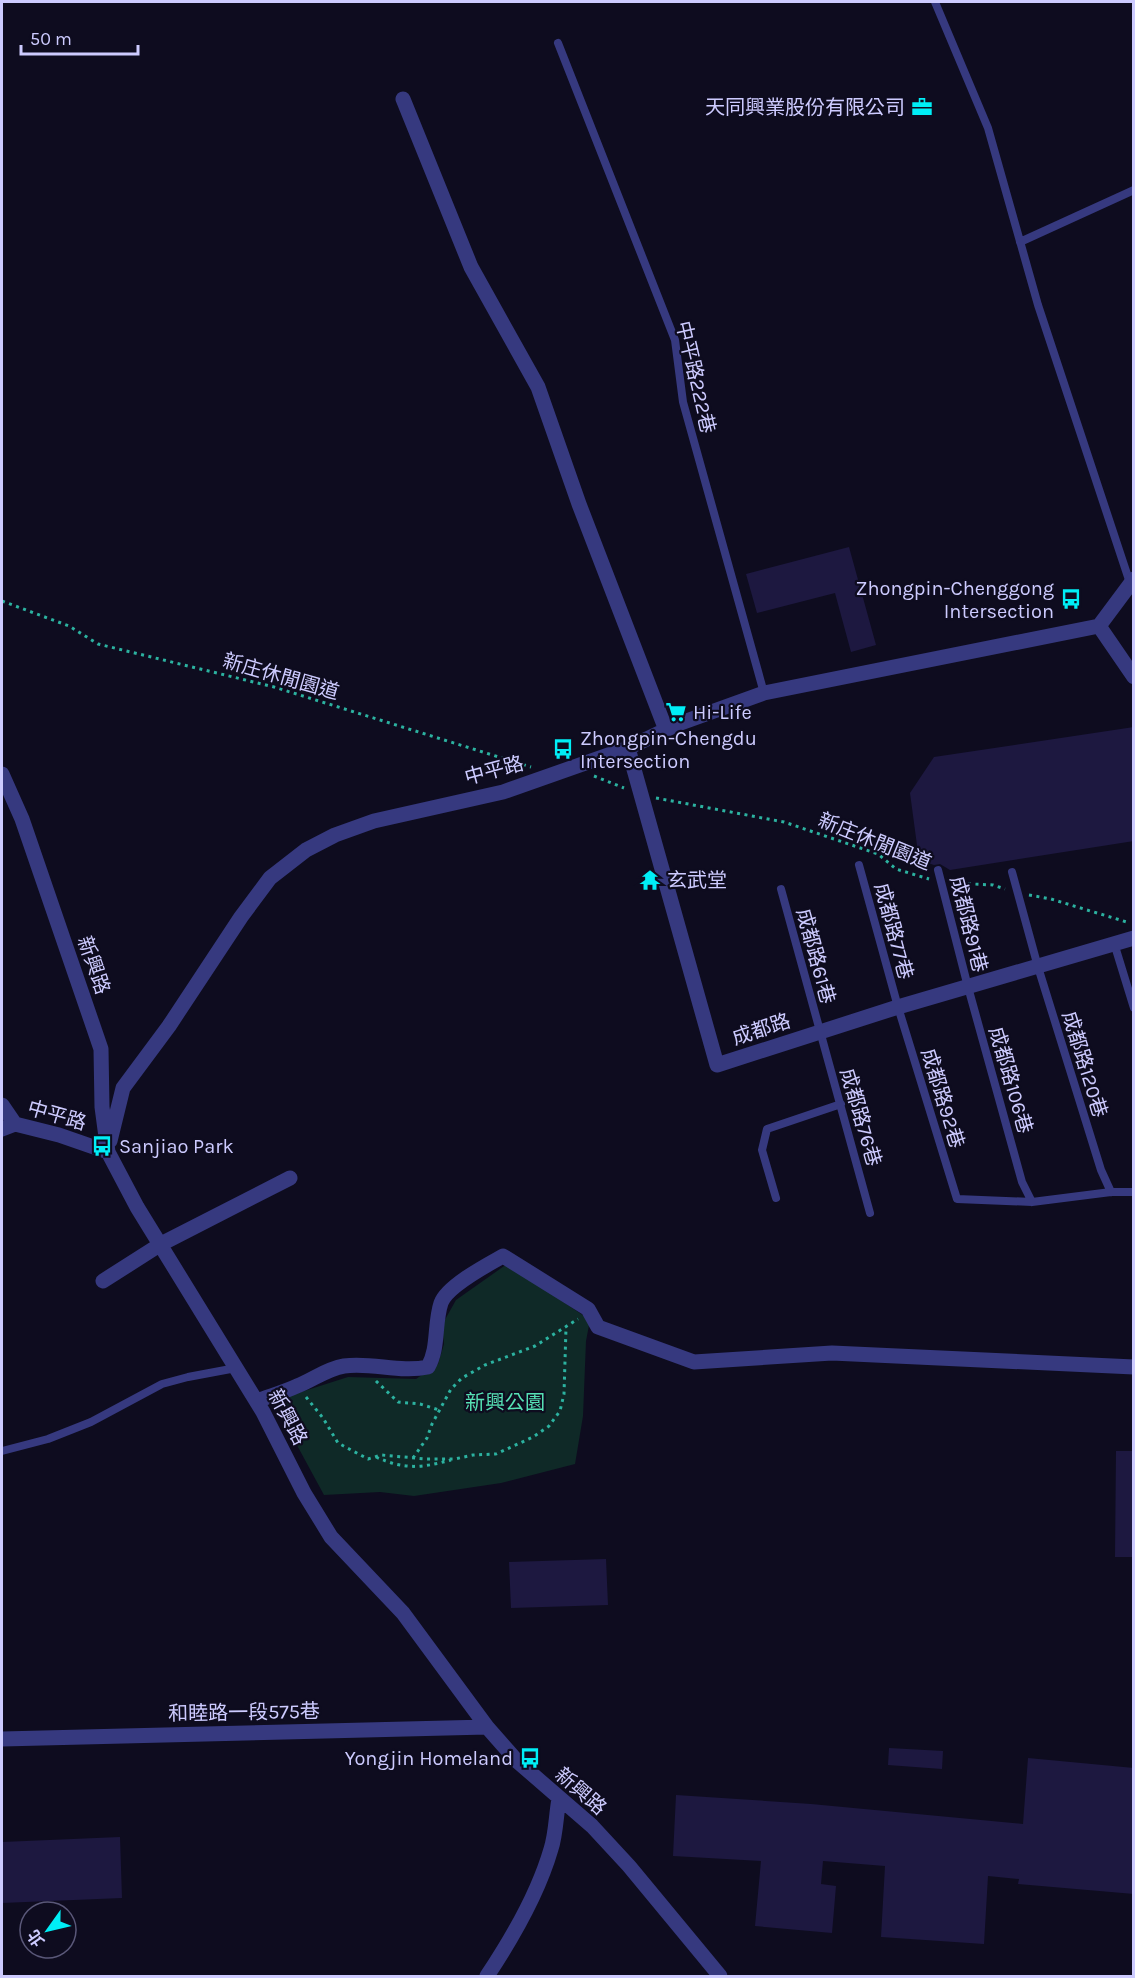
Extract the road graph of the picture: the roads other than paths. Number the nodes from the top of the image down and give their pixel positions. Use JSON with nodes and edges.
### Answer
{"nodes":[{"id":1,"x":935,"y":2,"type":"edge"},
{"id":2,"x":558,"y":43,"type":"dead end"},
{"id":3,"x":403,"y":99,"type":"dead end"},
{"id":4,"x":1134,"y":190,"type":"edge"},
{"id":5,"x":1020,"y":242,"type":"junction"},
{"id":6,"x":1132,"y":581,"type":"edge"},
{"id":7,"x":1099,"y":626,"type":"junction"},
{"id":8,"x":1134,"y":677,"type":"edge"},
{"id":9,"x":764,"y":693,"type":"junction"},
{"id":10,"x":666,"y":730,"type":"junction"},
{"id":11,"x":628,"y":748,"type":"junction"},
{"id":12,"x":2,"y":774,"type":"edge"},
{"id":13,"x":859,"y":865,"type":"dead end"},
{"id":14,"x":938,"y":870,"type":"dead end"},
{"id":15,"x":1012,"y":872,"type":"dead end"},
{"id":16,"x":781,"y":889,"type":"dead end"},
{"id":17,"x":1134,"y":938,"type":"edge"},
{"id":18,"x":1114,"y":943,"type":"junction"},
{"id":19,"x":1038,"y":967,"type":"junction"},
{"id":20,"x":968,"y":987,"type":"junction"},
{"id":21,"x":898,"y":1007,"type":"junction"},
{"id":22,"x":1134,"y":1008,"type":"edge"},
{"id":23,"x":819,"y":1032,"type":"junction"},
{"id":24,"x":841,"y":1104,"type":"junction"},
{"id":25,"x":2,"y":1106,"type":"edge"},
{"id":26,"x":8,"y":1127,"type":"edge"},
{"id":27,"x":108,"y":1152,"type":"junction"},
{"id":28,"x":290,"y":1178,"type":"dead end"},
{"id":29,"x":1111,"y":1192,"type":"junction"},
{"id":30,"x":1134,"y":1192,"type":"edge"},
{"id":31,"x":776,"y":1198,"type":"dead end"},
{"id":32,"x":1032,"y":1202,"type":"junction"},
{"id":33,"x":870,"y":1213,"type":"dead end"},
{"id":34,"x":161,"y":1244,"type":"junction"},
{"id":35,"x":103,"y":1281,"type":"dead end"},
{"id":36,"x":1134,"y":1367,"type":"edge"},
{"id":37,"x":236,"y":1368,"type":"junction"},
{"id":38,"x":257,"y":1401,"type":"junction"},
{"id":39,"x":2,"y":1451,"type":"edge"},
{"id":40,"x":487,"y":1727,"type":"junction"},
{"id":41,"x":2,"y":1739,"type":"edge"},
{"id":42,"x":559,"y":1799,"type":"junction"},
{"id":43,"x":487,"y":1977,"type":"edge"},
{"id":44,"x":720,"y":1977,"type":"edge"}],
"edges":[{"from":1,"to":5,"type":"lane"},
{"from":2,"to":9,"type":"lane","name":"中平路222巷"},
{"from":3,"to":10,"type":"street"},
{"from":4,"to":5,"type":"lane"},
{"from":5,"to":6,"type":"lane"},
{"from":6,"to":7,"type":"street"},
{"from":7,"to":8,"type":"street"},
{"from":7,"to":9,"type":"street","name":"中平路"},
{"from":9,"to":10,"type":"street","name":"中平路"},
{"from":10,"to":11,"type":"street","name":"中平路"},
{"from":11,"to":23,"type":"street","name":"成都路"},
{"from":11,"to":27,"type":"street","name":"中平路"},
{"from":12,"to":27,"type":"street","name":"新興路"},
{"from":13,"to":21,"type":"lane","name":"成都路77巷"},
{"from":14,"to":20,"type":"lane","name":"成都路91巷"},
{"from":15,"to":19,"type":"lane","name":"成都路120巷"},
{"from":16,"to":23,"type":"lane","name":"成都路61巷"},
{"from":17,"to":18,"type":"street","name":"成都路"},
{"from":18,"to":19,"type":"street","name":"成都路"},
{"from":18,"to":22,"type":"lane"},
{"from":19,"to":20,"type":"street","name":"成都路"},
{"from":19,"to":29,"type":"lane","name":"成都路120巷"},
{"from":20,"to":21,"type":"street","name":"成都路"},
{"from":20,"to":32,"type":"lane","name":"成都路106巷"},
{"from":21,"to":23,"type":"street","name":"成都路"},
{"from":21,"to":32,"type":"lane","name":"成都路92巷"},
{"from":23,"to":24,"type":"lane","name":"成都路76巷"},
{"from":24,"to":31,"type":"lane"},
{"from":24,"to":33,"type":"lane","name":"成都路76巷"},
{"from":25,"to":26,"type":"street"},
{"from":26,"to":27,"type":"street","name":"中平路"},
{"from":27,"to":34,"type":"street","name":"新興路"},
{"from":28,"to":34,"type":"street"},
{"from":29,"to":30,"type":"lane"},
{"from":29,"to":32,"type":"lane"},
{"from":34,"to":35,"type":"street"},
{"from":34,"to":37,"type":"street","name":"新興路"},
{"from":36,"to":38,"type":"street"},
{"from":37,"to":38,"type":"street","name":"新興路"},
{"from":37,"to":39,"type":"lane"},
{"from":38,"to":40,"type":"street","name":"新興路"},
{"from":40,"to":41,"type":"street","name":"和睦路一段575巷"},
{"from":40,"to":42,"type":"street","name":"新興路"},
{"from":42,"to":43,"type":"street"},
{"from":42,"to":44,"type":"street","name":"新興路"}]}
